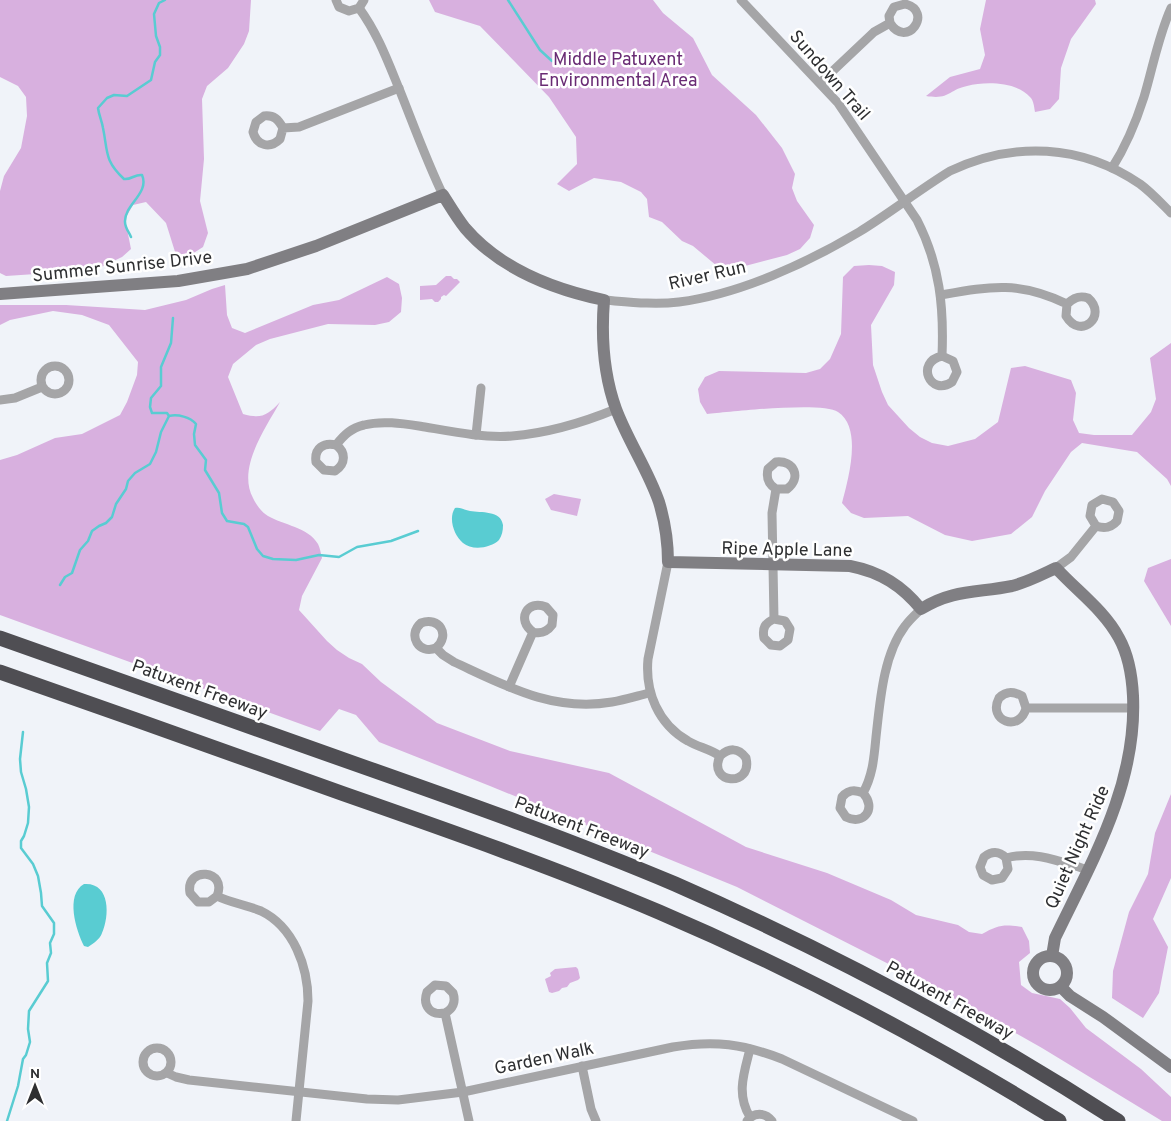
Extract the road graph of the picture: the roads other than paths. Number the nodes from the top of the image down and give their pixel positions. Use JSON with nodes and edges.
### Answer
{"nodes":[{"id":1,"x":336,"y":0,"type":"edge"},
{"id":2,"x":741,"y":0,"type":"edge"},
{"id":3,"x":361,"y":4,"type":"edge"},
{"id":4,"x":1171,"y":8,"type":"edge"},
{"id":5,"x":890,"y":22,"type":"dead end"},
{"id":6,"x":820,"y":83,"type":"junction"},
{"id":7,"x":399,"y":88,"type":"junction"},
{"id":8,"x":283,"y":128,"type":"dead end"},
{"id":9,"x":1112,"y":168,"type":"junction"},
{"id":10,"x":443,"y":196,"type":"junction"},
{"id":11,"x":905,"y":201,"type":"junction"},
{"id":12,"x":1171,"y":213,"type":"edge"},
{"id":13,"x":0,"y":294,"type":"edge"},
{"id":14,"x":941,"y":295,"type":"junction"},
{"id":15,"x":604,"y":300,"type":"junction"},
{"id":16,"x":1067,"y":304,"type":"dead end"},
{"id":17,"x":942,"y":356,"type":"dead end"},
{"id":18,"x":42,"y":387,"type":"dead end"},
{"id":19,"x":481,"y":388,"type":"dead end"},
{"id":20,"x":0,"y":400,"type":"edge"},
{"id":21,"x":616,"y":410,"type":"junction"},
{"id":22,"x":476,"y":435,"type":"junction"},
{"id":23,"x":336,"y":445,"type":"dead end"},
{"id":24,"x":776,"y":489,"type":"dead end"},
{"id":25,"x":1096,"y":526,"type":"dead end"},
{"id":26,"x":668,"y":562,"type":"junction"},
{"id":27,"x":773,"y":566,"type":"junction"},
{"id":28,"x":1056,"y":568,"type":"junction"},
{"id":29,"x":921,"y":609,"type":"junction"},
{"id":30,"x":774,"y":619,"type":"dead end"},
{"id":31,"x":533,"y":632,"type":"dead end"},
{"id":32,"x":0,"y":638,"type":"edge"},
{"id":33,"x":436,"y":648,"type":"dead end"},
{"id":34,"x":0,"y":672,"type":"edge"},
{"id":35,"x":509,"y":687,"type":"junction"},
{"id":36,"x":649,"y":693,"type":"junction"},
{"id":37,"x":1026,"y":708,"type":"dead end"},
{"id":38,"x":1134,"y":708,"type":"junction"},
{"id":39,"x":720,"y":756,"type":"dead end"},
{"id":40,"x":863,"y":793,"type":"dead end"},
{"id":41,"x":1006,"y":858,"type":"dead end"},
{"id":42,"x":1088,"y":870,"type":"junction"},
{"id":43,"x":217,"y":896,"type":"dead end"},
{"id":44,"x":1052,"y":956,"type":"junction"},
{"id":45,"x":1061,"y":987,"type":"junction"},
{"id":46,"x":445,"y":1013,"type":"dead end"},
{"id":47,"x":750,"y":1049,"type":"junction"},
{"id":48,"x":582,"y":1066,"type":"junction"},
{"id":49,"x":1171,"y":1067,"type":"edge"},
{"id":50,"x":167,"y":1073,"type":"dead end"},
{"id":51,"x":299,"y":1092,"type":"junction"},
{"id":52,"x":463,"y":1092,"type":"junction"},
{"id":53,"x":748,"y":1119,"type":"edge"},
{"id":54,"x":296,"y":1121,"type":"edge"},
{"id":55,"x":469,"y":1121,"type":"edge"},
{"id":56,"x":596,"y":1121,"type":"edge"},
{"id":57,"x":772,"y":1121,"type":"edge"},
{"id":58,"x":913,"y":1121,"type":"edge"},
{"id":59,"x":1059,"y":1121,"type":"edge"},
{"id":60,"x":1118,"y":1121,"type":"edge"}],
"edges":[{"from":1,"to":3,"type":"street","name":"River Run"},
{"from":2,"to":6,"type":"street","name":"Sundown Trail"},
{"from":3,"to":7,"type":"street","name":"River Run"},
{"from":4,"to":9,"type":"street"},
{"from":5,"to":6,"type":"street"},
{"from":6,"to":11,"type":"street","name":"Sundown Trail"},
{"from":7,"to":8,"type":"street"},
{"from":7,"to":10,"type":"street","name":"River Run"},
{"from":9,"to":11,"type":"street","name":"River Run"},
{"from":9,"to":12,"type":"street","name":"River Run"},
{"from":10,"to":13,"type":"street","name":"Summer Sunrise Drive"},
{"from":10,"to":15,"type":"street","name":"River Run"},
{"from":11,"to":14,"type":"street","name":"Sundown Trail"},
{"from":11,"to":15,"type":"street","name":"River Run"},
{"from":14,"to":16,"type":"street"},
{"from":14,"to":17,"type":"street","name":"Sundown Trail"},
{"from":15,"to":21,"type":"street"},
{"from":18,"to":20,"type":"street"},
{"from":19,"to":22,"type":"street"},
{"from":21,"to":22,"type":"street"},
{"from":21,"to":26,"type":"street"},
{"from":22,"to":23,"type":"street"},
{"from":24,"to":27,"type":"street"},
{"from":25,"to":28,"type":"street"},
{"from":26,"to":27,"type":"street","name":"Ripe Apple Lane"},
{"from":26,"to":36,"type":"street"},
{"from":27,"to":29,"type":"street","name":"Ripe Apple Lane"},
{"from":27,"to":30,"type":"street"},
{"from":28,"to":29,"type":"street"},
{"from":28,"to":38,"type":"street","name":"Quiet Night Ride"},
{"from":29,"to":40,"type":"street"},
{"from":31,"to":35,"type":"street"},
{"from":32,"to":60,"type":"highway","name":"Patuxent Freeway"},
{"from":33,"to":35,"type":"street"},
{"from":34,"to":59,"type":"highway"},
{"from":35,"to":36,"type":"street"},
{"from":36,"to":39,"type":"street"},
{"from":37,"to":38,"type":"street"},
{"from":38,"to":42,"type":"street","name":"Quiet Night Ride"},
{"from":41,"to":42,"type":"street"},
{"from":42,"to":44,"type":"street","name":"Quiet Night Ride"},
{"from":43,"to":51,"type":"street"},
{"from":44,"to":45,"type":"street"},
{"from":44,"to":45,"type":"street"},
{"from":45,"to":49,"type":"street"},
{"from":46,"to":52,"type":"street"},
{"from":47,"to":48,"type":"street","name":"Garden Walk"},
{"from":47,"to":53,"type":"street"},
{"from":47,"to":58,"type":"street","name":"Garden Walk"},
{"from":48,"to":52,"type":"street","name":"Garden Walk"},
{"from":48,"to":56,"type":"street"},
{"from":50,"to":51,"type":"street","name":"Garden Walk"},
{"from":51,"to":52,"type":"street","name":"Garden Walk"},
{"from":51,"to":54,"type":"street"},
{"from":52,"to":55,"type":"street"},
{"from":53,"to":57,"type":"street"}]}
